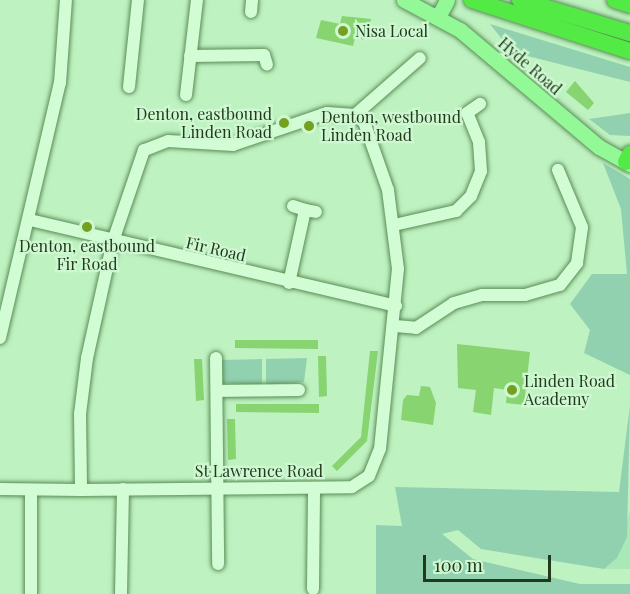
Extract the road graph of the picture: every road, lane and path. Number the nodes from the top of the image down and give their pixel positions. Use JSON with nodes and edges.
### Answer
{"nodes":[{"id":1,"x":66,"y":0,"type":"edge"},
{"id":2,"x":138,"y":0,"type":"edge"},
{"id":3,"x":197,"y":0,"type":"edge"},
{"id":4,"x":404,"y":0,"type":"edge"},
{"id":5,"x":472,"y":0,"type":"edge"},
{"id":6,"x":520,"y":0,"type":"edge"},
{"id":7,"x":615,"y":0,"type":"edge"},
{"id":8,"x":630,"y":4,"type":"edge"},
{"id":9,"x":443,"y":7,"type":"edge"},
{"id":10,"x":630,"y":33,"type":"edge"},
{"id":11,"x":630,"y":51,"type":"edge"},
{"id":12,"x":190,"y":57,"type":"junction"},
{"id":13,"x":420,"y":58,"type":"dead end"},
{"id":14,"x":267,"y":65,"type":"dead end"},
{"id":15,"x":129,"y":87,"type":"dead end"},
{"id":16,"x":186,"y":95,"type":"dead end"},
{"id":17,"x":480,"y":104,"type":"dead end"},
{"id":18,"x":355,"y":115,"type":"junction"},
{"id":19,"x":629,"y":160,"type":"edge"},
{"id":20,"x":558,"y":170,"type":"dead end"},
{"id":21,"x":305,"y":209,"type":"dead end"},
{"id":22,"x":30,"y":219,"type":"junction"},
{"id":23,"x":394,"y":225,"type":"junction"},
{"id":24,"x":113,"y":241,"type":"junction"},
{"id":25,"x":289,"y":283,"type":"junction"},
{"id":26,"x":396,"y":306,"type":"junction"},
{"id":27,"x":394,"y":330,"type":"junction"},
{"id":28,"x":0,"y":338,"type":"edge"},
{"id":29,"x":216,"y":358,"type":"dead end"},
{"id":30,"x":299,"y":390,"type":"dead end"},
{"id":31,"x":217,"y":391,"type":"junction"},
{"id":32,"x":219,"y":488,"type":"junction"},
{"id":33,"x":314,"y":488,"type":"junction"},
{"id":34,"x":0,"y":489,"type":"edge"},
{"id":35,"x":123,"y":489,"type":"junction"},
{"id":36,"x":31,"y":490,"type":"junction"},
{"id":37,"x":81,"y":490,"type":"junction"},
{"id":38,"x":218,"y":564,"type":"dead end"},
{"id":39,"x":313,"y":589,"type":"dead end"},
{"id":40,"x":31,"y":594,"type":"edge"},
{"id":41,"x":121,"y":594,"type":"edge"}],
"edges":[{"from":1,"to":22,"type":"street"},
{"from":2,"to":15,"type":"street"},
{"from":3,"to":12,"type":"street"},
{"from":4,"to":9,"type":"main road","name":"Hyde Road"},
{"from":5,"to":11,"type":"highway"},
{"from":6,"to":10,"type":"highway"},
{"from":7,"to":8,"type":"highway"},
{"from":9,"to":19,"type":"main road","name":"Hyde Road"},
{"from":12,"to":14,"type":"street"},
{"from":12,"to":16,"type":"street"},
{"from":13,"to":18,"type":"street"},
{"from":17,"to":23,"type":"street"},
{"from":18,"to":23,"type":"street","name":"St Lawrence Road"},
{"from":18,"to":24,"type":"street"},
{"from":20,"to":27,"type":"street"},
{"from":21,"to":25,"type":"street"},
{"from":22,"to":24,"type":"street","name":"Fir Road"},
{"from":22,"to":28,"type":"street"},
{"from":23,"to":26,"type":"street","name":"St Lawrence Road"},
{"from":24,"to":25,"type":"street","name":"Fir Road"},
{"from":24,"to":37,"type":"street"},
{"from":25,"to":26,"type":"street","name":"Fir Road"},
{"from":26,"to":27,"type":"street","name":"St Lawrence Road"},
{"from":27,"to":33,"type":"street","name":"St Lawrence Road"},
{"from":29,"to":31,"type":"street"},
{"from":30,"to":31,"type":"street"},
{"from":31,"to":32,"type":"street"},
{"from":32,"to":33,"type":"street","name":"St Lawrence Road"},
{"from":32,"to":35,"type":"street","name":"St Lawrence Road"},
{"from":32,"to":38,"type":"street"},
{"from":33,"to":39,"type":"street"},
{"from":34,"to":36,"type":"street","name":"St Lawrence Road"},
{"from":35,"to":37,"type":"street","name":"St Lawrence Road"},
{"from":35,"to":41,"type":"street"},
{"from":36,"to":37,"type":"street","name":"St Lawrence Road"},
{"from":36,"to":40,"type":"street"}]}
